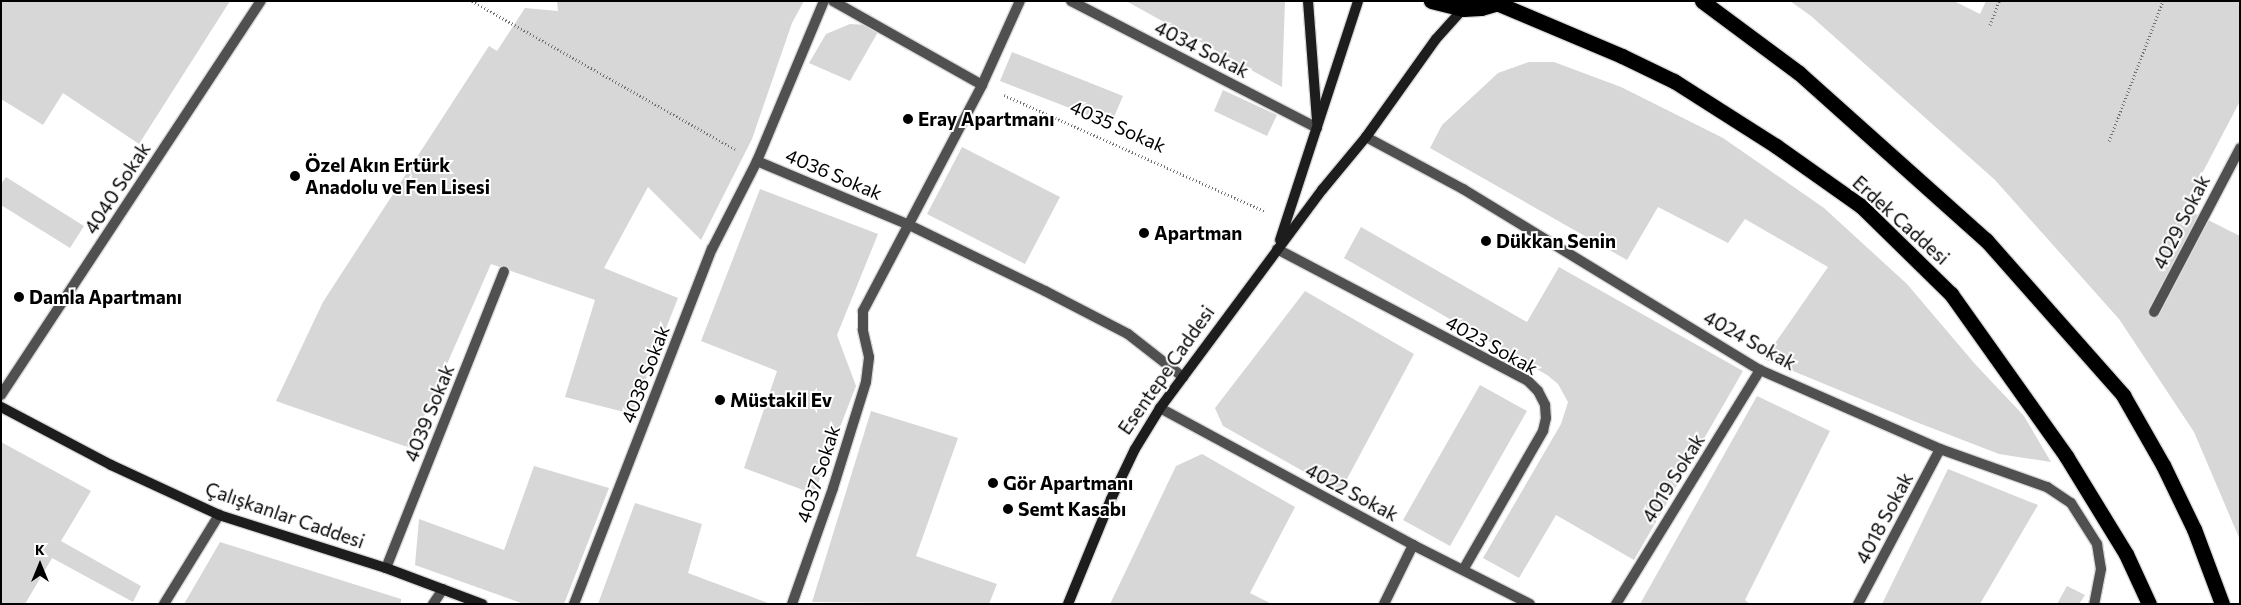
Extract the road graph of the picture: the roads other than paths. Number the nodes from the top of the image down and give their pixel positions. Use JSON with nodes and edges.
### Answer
{"nodes":[{"id":1,"x":261,"y":1,"type":"edge"},
{"id":2,"x":824,"y":1,"type":"edge"},
{"id":3,"x":833,"y":1,"type":"edge"},
{"id":4,"x":1020,"y":1,"type":"edge"},
{"id":5,"x":1071,"y":1,"type":"edge"},
{"id":6,"x":1308,"y":1,"type":"edge"},
{"id":7,"x":1358,"y":1,"type":"edge"},
{"id":8,"x":1431,"y":1,"type":"edge"},
{"id":9,"x":1702,"y":1,"type":"edge"},
{"id":10,"x":1502,"y":3,"type":"edge"},
{"id":11,"x":1463,"y":9,"type":"junction"},
{"id":12,"x":982,"y":85,"type":"junction"},
{"id":13,"x":1317,"y":128,"type":"junction"},
{"id":14,"x":1366,"y":137,"type":"junction"},
{"id":15,"x":2240,"y":148,"type":"edge"},
{"id":16,"x":757,"y":161,"type":"junction"},
{"id":17,"x":907,"y":224,"type":"junction"},
{"id":18,"x":1277,"y":249,"type":"junction"},
{"id":19,"x":504,"y":272,"type":"dead end"},
{"id":20,"x":2154,"y":312,"type":"dead end"},
{"id":21,"x":1760,"y":370,"type":"junction"},
{"id":22,"x":1183,"y":377,"type":"junction"},
{"id":23,"x":1,"y":395,"type":"edge"},
{"id":24,"x":1,"y":407,"type":"edge"},
{"id":25,"x":1160,"y":408,"type":"junction"},
{"id":26,"x":1940,"y":449,"type":"junction"},
{"id":27,"x":219,"y":515,"type":"junction"},
{"id":28,"x":1413,"y":544,"type":"junction"},
{"id":29,"x":386,"y":568,"type":"junction"},
{"id":30,"x":1463,"y":570,"type":"junction"},
{"id":31,"x":443,"y":589,"type":"junction"},
{"id":32,"x":164,"y":604,"type":"edge"},
{"id":33,"x":433,"y":604,"type":"edge"},
{"id":34,"x":482,"y":604,"type":"edge"},
{"id":35,"x":574,"y":604,"type":"edge"},
{"id":36,"x":792,"y":604,"type":"edge"},
{"id":37,"x":1068,"y":604,"type":"edge"},
{"id":38,"x":1384,"y":604,"type":"edge"},
{"id":39,"x":1530,"y":604,"type":"edge"},
{"id":40,"x":1616,"y":604,"type":"edge"},
{"id":41,"x":1858,"y":604,"type":"edge"},
{"id":42,"x":2094,"y":604,"type":"edge"},
{"id":43,"x":2149,"y":604,"type":"edge"},
{"id":44,"x":2222,"y":604,"type":"edge"}],
"edges":[{"from":1,"to":23,"type":"lane","name":"4040 Sokak"},
{"from":2,"to":16,"type":"lane","name":"4038 Sokak"},
{"from":3,"to":12,"type":"lane"},
{"from":4,"to":12,"type":"lane","name":"4037 Sokak"},
{"from":5,"to":13,"type":"lane","name":"4034 Sokak"},
{"from":6,"to":13,"type":"street"},
{"from":7,"to":13,"type":"street","name":"Esentepe Caddesi"},
{"from":8,"to":11,"type":"highway"},
{"from":9,"to":44,"type":"highway"},
{"from":10,"to":11,"type":"highway"},
{"from":10,"to":43,"type":"highway","name":"Erdek Caddesi"},
{"from":11,"to":14,"type":"street","name":"Esentepe Caddesi"},
{"from":12,"to":17,"type":"lane","name":"4037 Sokak"},
{"from":13,"to":18,"type":"street","name":"Esentepe Caddesi"},
{"from":14,"to":18,"type":"street","name":"Esentepe Caddesi"},
{"from":14,"to":21,"type":"lane","name":"4024 Sokak"},
{"from":15,"to":20,"type":"lane","name":"4029 Sokak"},
{"from":16,"to":17,"type":"lane","name":"4036 Sokak"},
{"from":16,"to":35,"type":"lane","name":"4038 Sokak"},
{"from":17,"to":22,"type":"lane","name":"4036 Sokak"},
{"from":17,"to":36,"type":"lane","name":"4037 Sokak"},
{"from":18,"to":22,"type":"street","name":"Esentepe Caddesi"},
{"from":18,"to":30,"type":"lane","name":"4023 Sokak"},
{"from":19,"to":29,"type":"lane","name":"4039 Sokak"},
{"from":21,"to":26,"type":"lane","name":"4024 Sokak"},
{"from":21,"to":40,"type":"lane","name":"4019 Sokak"},
{"from":22,"to":25,"type":"street","name":"Esentepe Caddesi"},
{"from":24,"to":27,"type":"street","name":"Çalışkanlar Caddesi"},
{"from":25,"to":28,"type":"lane","name":"4022 Sokak"},
{"from":25,"to":37,"type":"street","name":"Esentepe Caddesi"},
{"from":26,"to":41,"type":"lane","name":"4018 Sokak"},
{"from":26,"to":42,"type":"lane","name":"4024 Sokak"},
{"from":27,"to":29,"type":"street","name":"Çalışkanlar Caddesi"},
{"from":27,"to":32,"type":"lane"},
{"from":28,"to":30,"type":"lane","name":"4022 Sokak"},
{"from":28,"to":38,"type":"lane"},
{"from":29,"to":31,"type":"street","name":"Çalışkanlar Caddesi"},
{"from":30,"to":39,"type":"lane","name":"4022 Sokak"},
{"from":31,"to":33,"type":"lane"},
{"from":31,"to":34,"type":"street","name":"Çalışkanlar Caddesi"}]}
